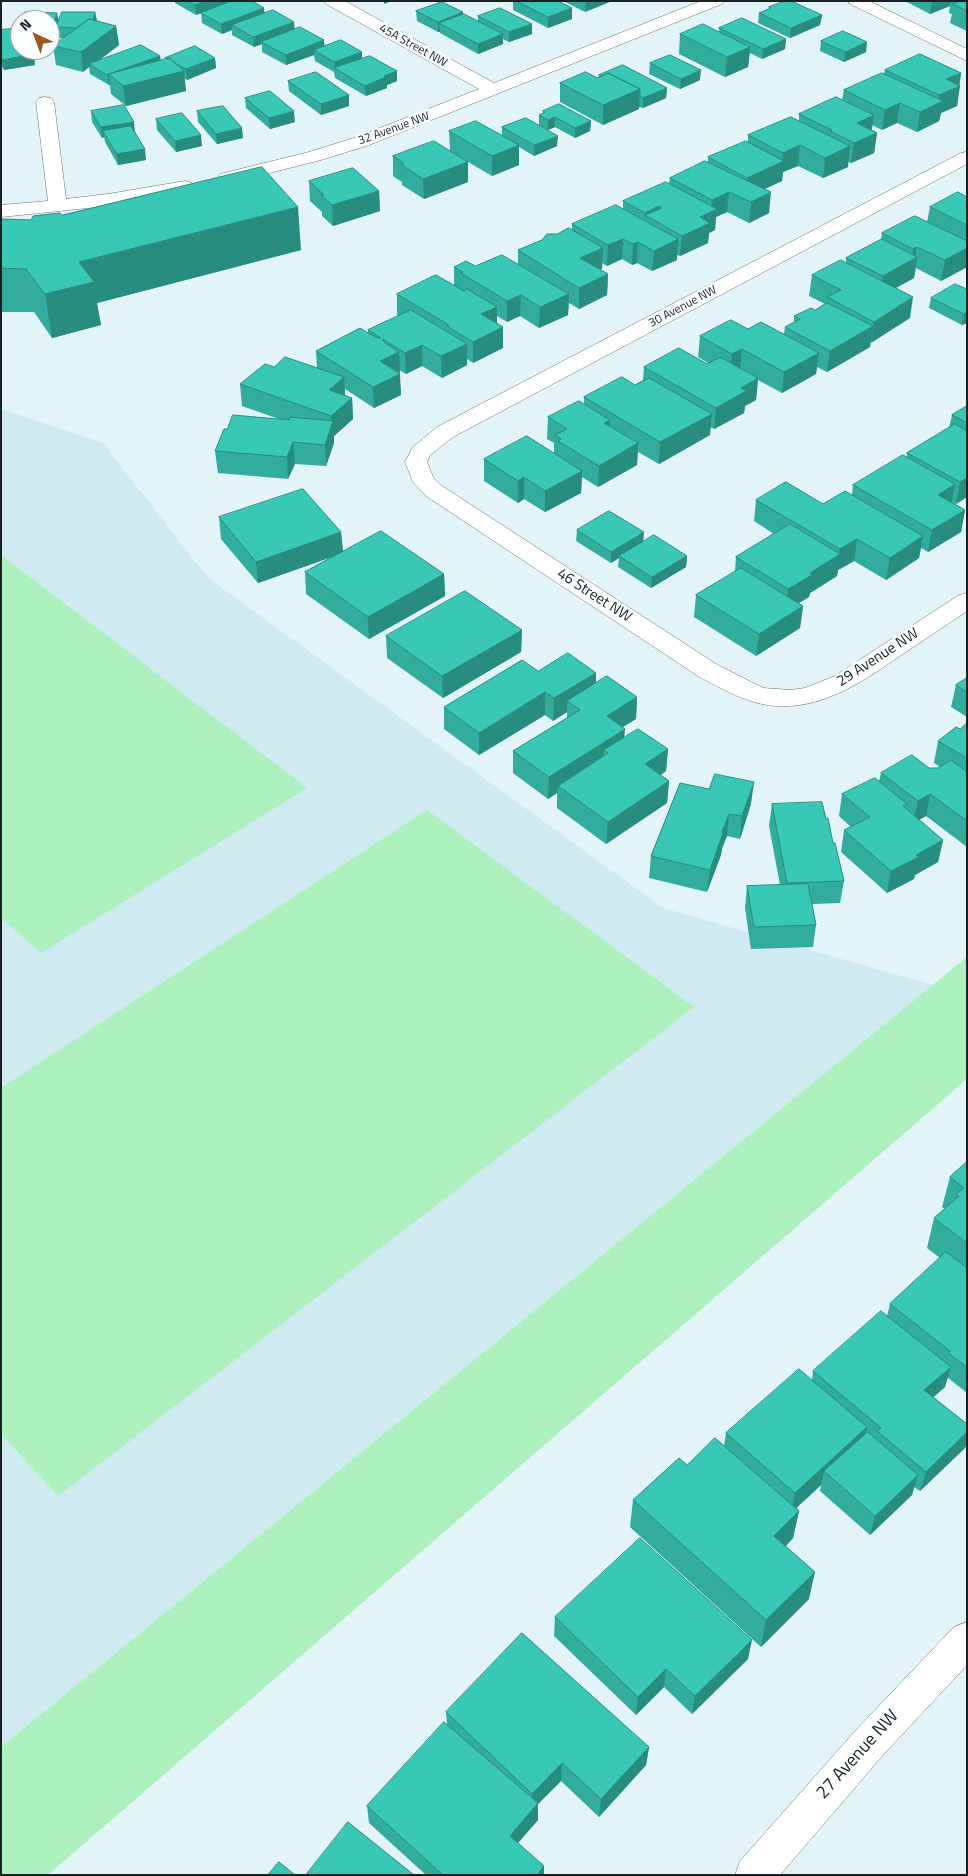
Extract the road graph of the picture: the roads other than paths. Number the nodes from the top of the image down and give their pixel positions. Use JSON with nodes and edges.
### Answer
{"nodes":[{"id":1,"x":332,"y":1,"type":"edge"},
{"id":2,"x":716,"y":1,"type":"edge"},
{"id":3,"x":856,"y":1,"type":"edge"},
{"id":4,"x":967,"y":56,"type":"edge"},
{"id":5,"x":494,"y":90,"type":"junction"},
{"id":6,"x":45,"y":102,"type":"dead end"},
{"id":7,"x":967,"y":158,"type":"edge"},
{"id":8,"x":58,"y":206,"type":"junction"},
{"id":9,"x":1,"y":211,"type":"edge"},
{"id":10,"x":419,"y":471,"type":"joint"},
{"id":11,"x":967,"y":600,"type":"edge"},
{"id":12,"x":782,"y":699,"type":"joint"},
{"id":13,"x":967,"y":1639,"type":"edge"},
{"id":14,"x":754,"y":1875,"type":"edge"}],
"edges":[{"from":1,"to":5,"type":"street","name":"45A Street NW"},
{"from":2,"to":5,"type":"street","name":"32 Avenue NW"},
{"from":3,"to":4,"type":"street"},
{"from":5,"to":8,"type":"street","name":"32 Avenue NW"},
{"from":6,"to":8,"type":"street"},
{"from":7,"to":10,"type":"street","name":"30 Avenue NW"},
{"from":8,"to":9,"type":"street","name":"32 Avenue NW"},
{"from":10,"to":12,"type":"street","name":"46 Street NW"},
{"from":11,"to":12,"type":"street","name":"29 Avenue NW"},
{"from":13,"to":14,"type":"street","name":"27 Avenue NW"}]}
